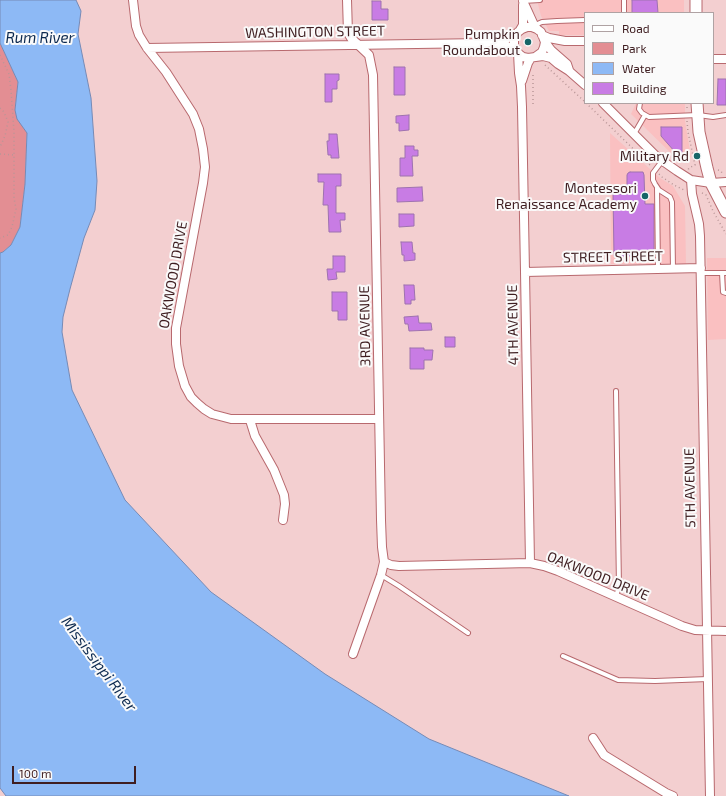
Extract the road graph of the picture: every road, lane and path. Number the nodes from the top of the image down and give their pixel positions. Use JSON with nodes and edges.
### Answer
{"nodes":[{"id":1,"x":134,"y":0,"type":"edge"},
{"id":2,"x":347,"y":0,"type":"edge"},
{"id":3,"x":540,"y":0,"type":"edge"},
{"id":4,"x":624,"y":0,"type":"edge"},
{"id":5,"x":696,"y":0,"type":"edge"},
{"id":6,"x":523,"y":1,"type":"edge"},
{"id":7,"x":624,"y":12,"type":"edge"},
{"id":8,"x":696,"y":12,"type":"edge"},
{"id":9,"x":584,"y":20,"type":"edge"},
{"id":10,"x":518,"y":32,"type":"junction"},
{"id":11,"x":540,"y":33,"type":"junction"},
{"id":12,"x":584,"y":41,"type":"edge"},
{"id":13,"x":484,"y":43,"type":"junction"},
{"id":14,"x":358,"y":44,"type":"junction"},
{"id":15,"x":147,"y":48,"type":"junction"},
{"id":16,"x":517,"y":52,"type":"junction"},
{"id":17,"x":0,"y":55,"type":"edge"},
{"id":18,"x":533,"y":57,"type":"junction"},
{"id":19,"x":714,"y":59,"type":"edge"},
{"id":20,"x":726,"y":59,"type":"edge"},
{"id":21,"x":545,"y":65,"type":"dead end"},
{"id":22,"x":569,"y":71,"type":"junction"},
{"id":23,"x":533,"y":72,"type":"dead end"},
{"id":24,"x":584,"y":84,"type":"edge"},
{"id":25,"x":521,"y":86,"type":"junction"},
{"id":26,"x":584,"y":101,"type":"edge"},
{"id":27,"x":587,"y":104,"type":"edge"},
{"id":28,"x":604,"y":104,"type":"edge"},
{"id":29,"x":640,"y":104,"type":"edge"},
{"id":30,"x":697,"y":104,"type":"edge"},
{"id":31,"x":533,"y":106,"type":"dead end"},
{"id":32,"x":0,"y":108,"type":"edge"},
{"id":33,"x":645,"y":115,"type":"junction"},
{"id":34,"x":698,"y":115,"type":"junction"},
{"id":35,"x":726,"y":115,"type":"edge"},
{"id":36,"x":634,"y":134,"type":"junction"},
{"id":37,"x":0,"y":147,"type":"edge"},
{"id":38,"x":0,"y":154,"type":"edge"},
{"id":39,"x":14,"y":155,"type":"junction"},
{"id":40,"x":662,"y":160,"type":"junction"},
{"id":41,"x":695,"y":165,"type":"dead end"},
{"id":42,"x":689,"y":168,"type":"dead end"},
{"id":43,"x":656,"y":170,"type":"junction"},
{"id":44,"x":691,"y":180,"type":"junction"},
{"id":45,"x":726,"y":182,"type":"edge"},
{"id":46,"x":712,"y":183,"type":"junction"},
{"id":47,"x":658,"y":188,"type":"junction"},
{"id":48,"x":692,"y":194,"type":"junction"},
{"id":49,"x":702,"y":194,"type":"dead end"},
{"id":50,"x":726,"y":212,"type":"edge"},
{"id":51,"x":726,"y":234,"type":"edge"},
{"id":52,"x":0,"y":238,"type":"edge"},
{"id":53,"x":658,"y":269,"type":"junction"},
{"id":54,"x":673,"y":269,"type":"junction"},
{"id":55,"x":701,"y":271,"type":"junction"},
{"id":56,"x":526,"y":272,"type":"junction"},
{"id":57,"x":724,"y":273,"type":"edge"},
{"id":58,"x":726,"y":294,"type":"edge"},
{"id":59,"x":616,"y":391,"type":"dead end"},
{"id":60,"x":379,"y":419,"type":"junction"},
{"id":61,"x":250,"y":420,"type":"junction"},
{"id":62,"x":282,"y":520,"type":"dead end"},
{"id":63,"x":384,"y":562,"type":"junction"},
{"id":64,"x":530,"y":564,"type":"junction"},
{"id":65,"x":381,"y":575,"type":"junction"},
{"id":66,"x":616,"y":596,"type":"junction"},
{"id":67,"x":707,"y":631,"type":"junction"},
{"id":68,"x":726,"y":631,"type":"edge"},
{"id":69,"x":468,"y":633,"type":"dead end"},
{"id":70,"x":353,"y":654,"type":"dead end"},
{"id":71,"x":563,"y":656,"type":"dead end"},
{"id":72,"x":708,"y":679,"type":"junction"},
{"id":73,"x":593,"y":738,"type":"dead end"},
{"id":74,"x":673,"y":796,"type":"edge"},
{"id":75,"x":710,"y":796,"type":"edge"}],
"edges":[{"from":1,"to":15,"type":"street","name":"OAKWOOD DRIVE"},
{"from":2,"to":14,"type":"street","name":"3RD AVENUE"},
{"from":3,"to":6,"type":"lane"},
{"from":4,"to":7,"type":"lane"},
{"from":5,"to":8,"type":"main road"},
{"from":6,"to":10,"type":"street"},
{"from":6,"to":11,"type":"street"},
{"from":9,"to":11,"type":"lane"},
{"from":10,"to":11,"type":"street"},
{"from":10,"to":13,"type":"street","name":"WASHINGTON STREET"},
{"from":10,"to":16,"type":"street"},
{"from":11,"to":12,"type":"street"},
{"from":11,"to":18,"type":"street"},
{"from":11,"to":22,"type":"street"},
{"from":13,"to":14,"type":"street","name":"WASHINGTON STREET"},
{"from":13,"to":16,"type":"street","name":"WASHINGTON STREET"},
{"from":14,"to":15,"type":"street","name":"WASHINGTON STREET"},
{"from":14,"to":60,"type":"street","name":"3RD AVENUE"},
{"from":15,"to":61,"type":"street","name":"OAKWOOD DRIVE"},
{"from":16,"to":18,"type":"street"},
{"from":16,"to":25,"type":"street","name":"4TH AVENUE"},
{"from":17,"to":39,"type":"path"},
{"from":18,"to":22,"type":"street"},
{"from":18,"to":25,"type":"street","name":"4TH AVENUE"},
{"from":19,"to":20,"type":"street"},
{"from":21,"to":26,"type":"path"},
{"from":22,"to":24,"type":"street"},
{"from":23,"to":31,"type":"path"},
{"from":25,"to":56,"type":"street","name":"4TH AVENUE"},
{"from":27,"to":43,"type":"path"},
{"from":28,"to":36,"type":"street"},
{"from":29,"to":33,"type":"lane"},
{"from":30,"to":34,"type":"main road"},
{"from":32,"to":37,"type":"path"},
{"from":33,"to":34,"type":"lane"},
{"from":33,"to":36,"type":"lane"},
{"from":34,"to":35,"type":"lane"},
{"from":34,"to":46,"type":"main road"},
{"from":36,"to":40,"type":"street"},
{"from":38,"to":39,"type":"path"},
{"from":39,"to":52,"type":"path"},
{"from":40,"to":43,"type":"lane"},
{"from":40,"to":44,"type":"street"},
{"from":41,"to":42,"type":"path"},
{"from":43,"to":47,"type":"lane"},
{"from":43,"to":48,"type":"path"},
{"from":44,"to":46,"type":"street"},
{"from":44,"to":48,"type":"street","name":"5TH AVENUE"},
{"from":45,"to":46,"type":"street"},
{"from":46,"to":50,"type":"main road"},
{"from":47,"to":53,"type":"lane"},
{"from":47,"to":54,"type":"lane"},
{"from":48,"to":55,"type":"street","name":"5TH AVENUE"},
{"from":49,"to":51,"type":"path"},
{"from":53,"to":54,"type":"street","name":"STREET STREET"},
{"from":53,"to":56,"type":"street","name":"STREET STREET"},
{"from":54,"to":55,"type":"street","name":"STREET STREET"},
{"from":55,"to":57,"type":"lane"},
{"from":55,"to":67,"type":"street","name":"5TH AVENUE"},
{"from":56,"to":64,"type":"street","name":"4TH AVENUE"},
{"from":57,"to":58,"type":"lane"},
{"from":59,"to":66,"type":"lane"},
{"from":60,"to":61,"type":"street","name":"OAKWOOD DRIVE"},
{"from":60,"to":63,"type":"street","name":"3RD AVENUE"},
{"from":61,"to":62,"type":"street"},
{"from":63,"to":64,"type":"street","name":"OAKWOOD DRIVE"},
{"from":63,"to":65,"type":"street","name":"3RD AVENUE"},
{"from":64,"to":66,"type":"street","name":"OAKWOOD DRIVE"},
{"from":65,"to":69,"type":"lane"},
{"from":65,"to":70,"type":"street","name":"3RD AVENUE"},
{"from":66,"to":67,"type":"street","name":"OAKWOOD DRIVE"},
{"from":67,"to":68,"type":"street","name":"OAKWOOD DRIVE"},
{"from":67,"to":72,"type":"street","name":"5TH AVENUE"},
{"from":71,"to":72,"type":"lane"},
{"from":72,"to":75,"type":"street","name":"5TH AVENUE"},
{"from":73,"to":74,"type":"street"}]}
